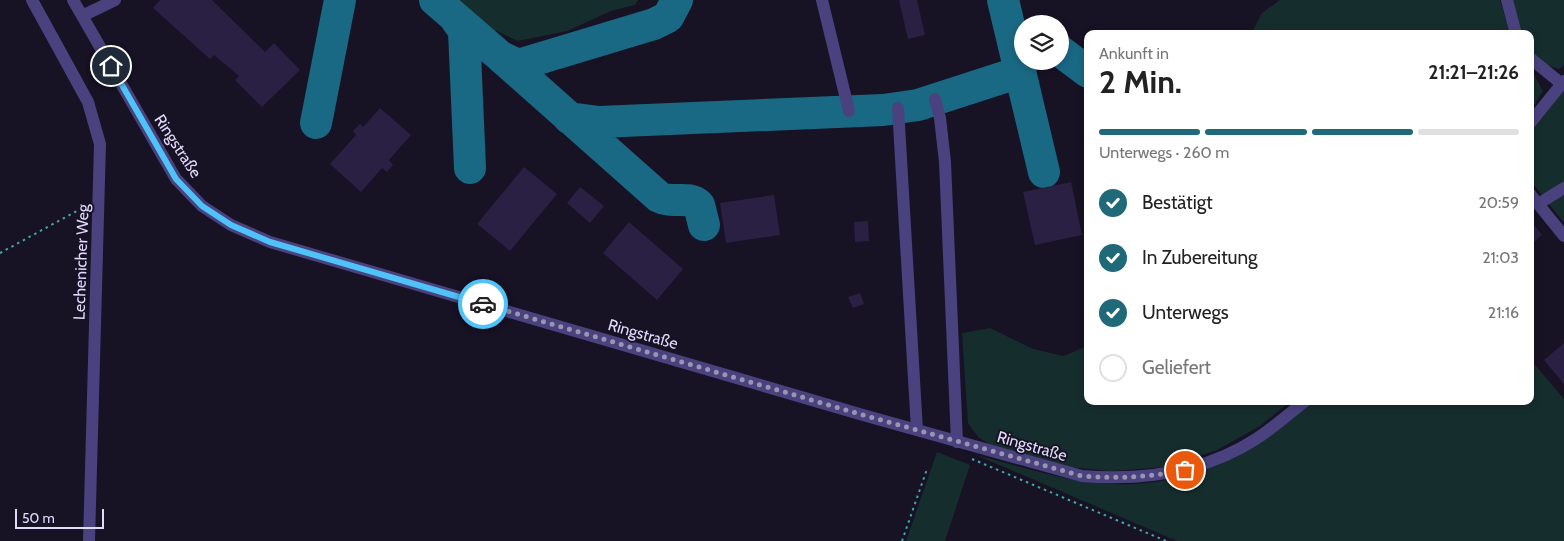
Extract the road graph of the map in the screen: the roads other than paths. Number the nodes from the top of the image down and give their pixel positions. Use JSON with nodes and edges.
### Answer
{"nodes":[{"id":1,"x":32,"y":0,"type":"edge"},
{"id":2,"x":73,"y":0,"type":"edge"},
{"id":3,"x":115,"y":0,"type":"edge"},
{"id":4,"x":822,"y":0,"type":"edge"},
{"id":5,"x":1507,"y":0,"type":"edge"},
{"id":6,"x":82,"y":16,"type":"junction"},
{"id":7,"x":1515,"y":30,"type":"edge"},
{"id":8,"x":1534,"y":63,"type":"edge"},
{"id":9,"x":1563,"y":82,"type":"edge"},
{"id":10,"x":935,"y":100,"type":"dead end"},
{"id":11,"x":898,"y":108,"type":"dead end"},
{"id":12,"x":849,"y":111,"type":"dead end"},
{"id":13,"x":1534,"y":118,"type":"edge"},
{"id":14,"x":1564,"y":188,"type":"edge"},
{"id":15,"x":1534,"y":199,"type":"edge"},
{"id":16,"x":1564,"y":236,"type":"edge"},
{"id":17,"x":1300,"y":405,"type":"edge"},
{"id":18,"x":917,"y":430,"type":"junction"},
{"id":19,"x":957,"y":442,"type":"junction"},
{"id":20,"x":89,"y":541,"type":"edge"}],
"edges":[{"from":1,"to":20,"type":"street","name":"Lechenicher Weg"},
{"from":2,"to":6,"type":"street","name":"Ringstraße"},
{"from":3,"to":6,"type":"street"},
{"from":4,"to":12,"type":"street"},
{"from":5,"to":7,"type":"street"},
{"from":6,"to":18,"type":"street","name":"Ringstraße"},
{"from":8,"to":9,"type":"street"},
{"from":9,"to":13,"type":"street"},
{"from":10,"to":19,"type":"street"},
{"from":11,"to":18,"type":"street"},
{"from":14,"to":15,"type":"street"},
{"from":15,"to":16,"type":"street"},
{"from":17,"to":19,"type":"street","name":"Ringstraße"},
{"from":18,"to":19,"type":"street","name":"Ringstraße"}]}
